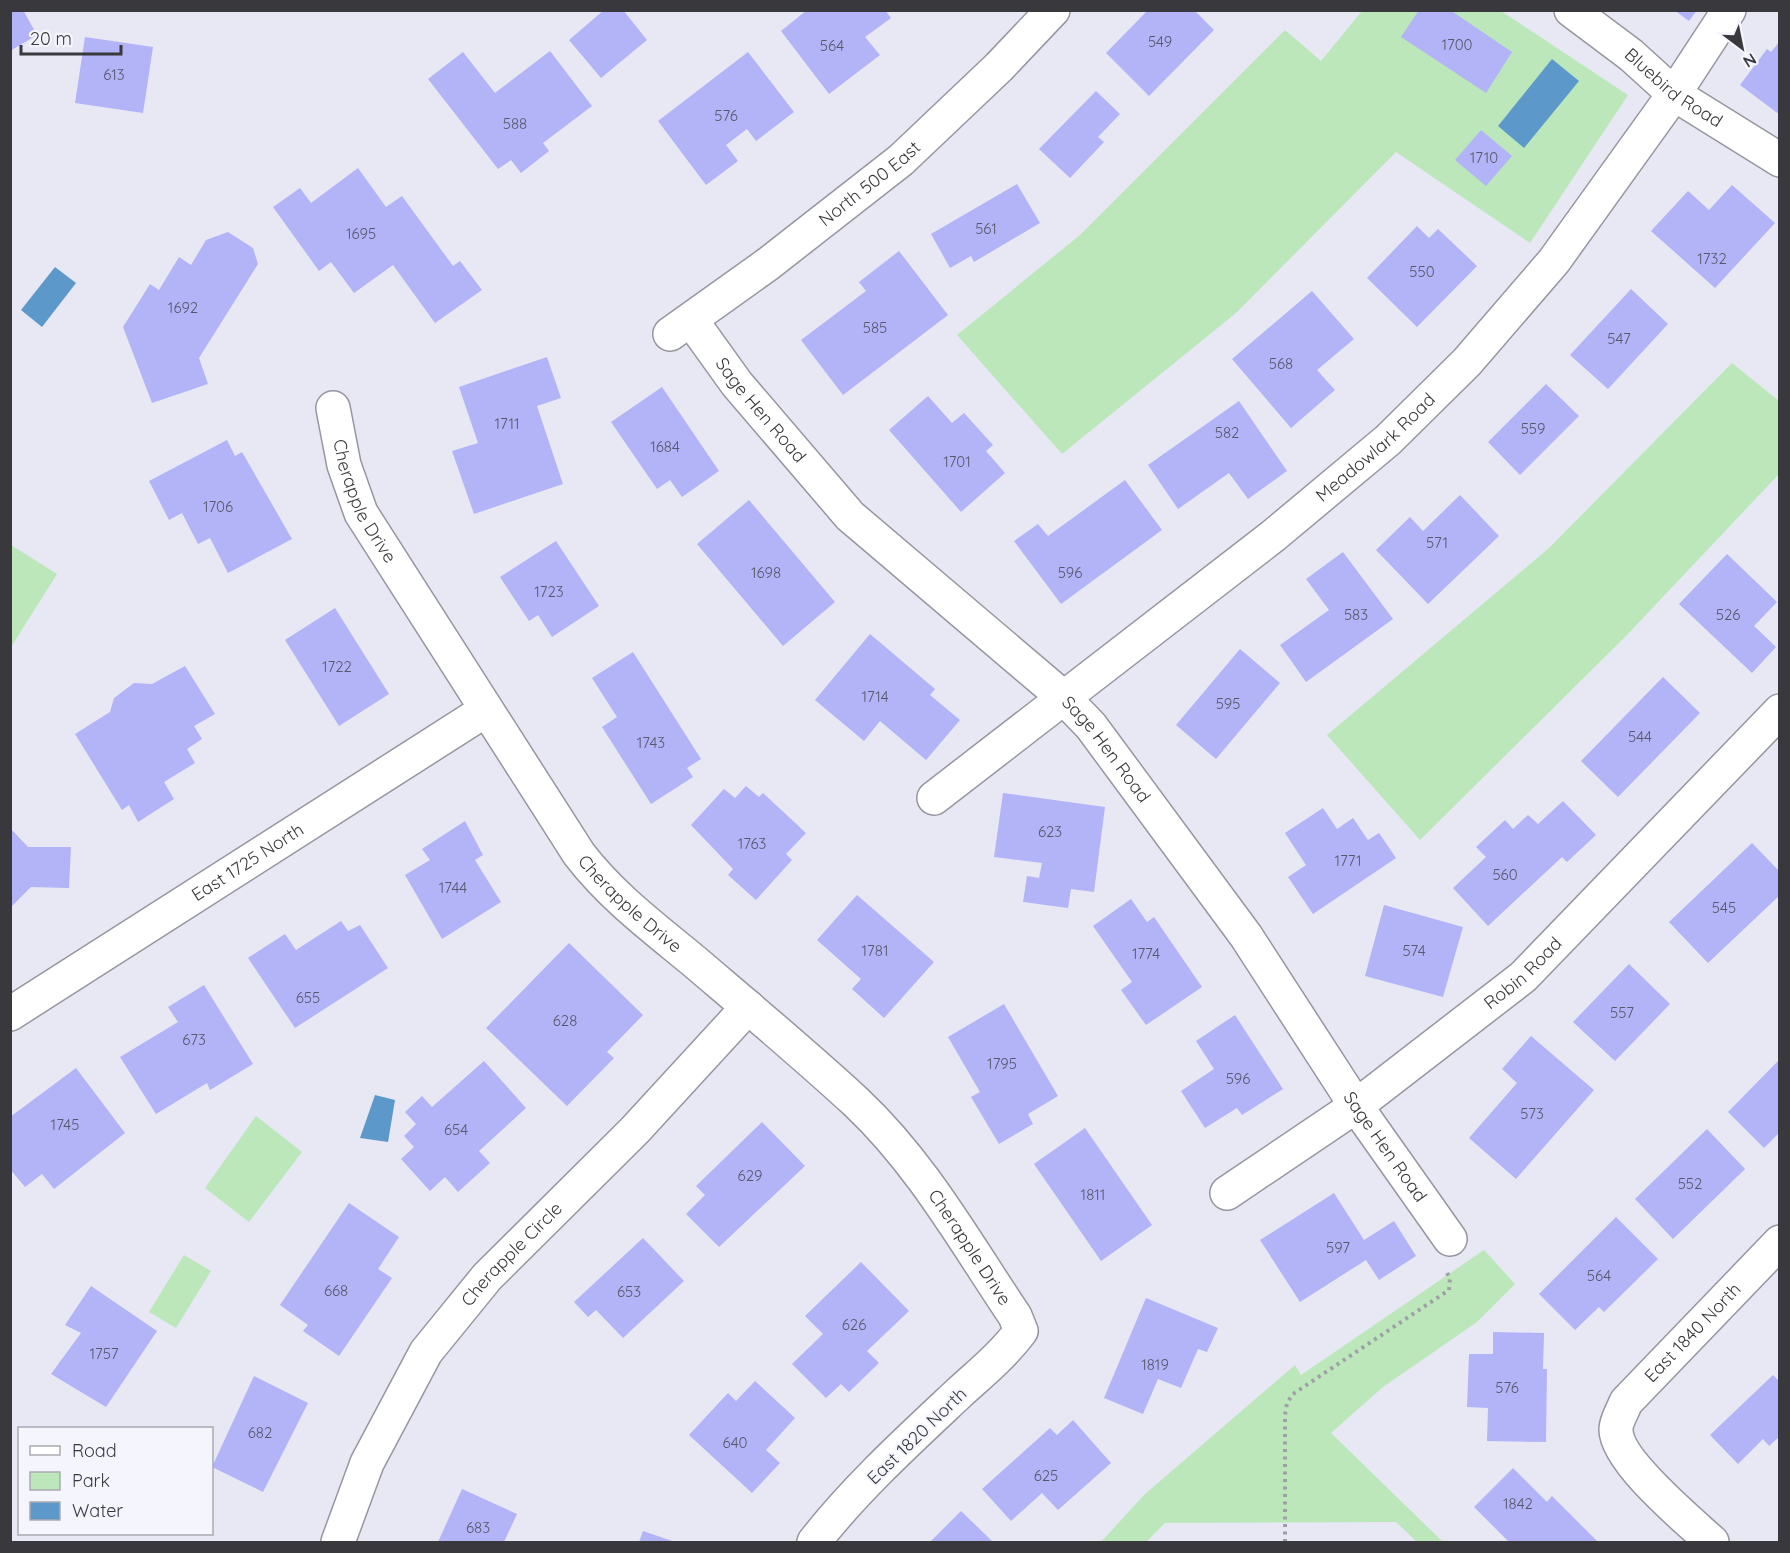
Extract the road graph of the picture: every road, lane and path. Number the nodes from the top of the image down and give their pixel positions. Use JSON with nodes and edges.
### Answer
{"nodes":[{"id":1,"x":1053,"y":10,"type":"edge"},
{"id":2,"x":1571,"y":10,"type":"edge"},
{"id":3,"x":1728,"y":10,"type":"edge"},
{"id":4,"x":1674,"y":94,"type":"junction"},
{"id":5,"x":1779,"y":160,"type":"edge"},
{"id":6,"x":680,"y":327,"type":"joint"},
{"id":7,"x":333,"y":408,"type":"dead end"},
{"id":8,"x":1063,"y":697,"type":"junction"},
{"id":9,"x":486,"y":710,"type":"junction"},
{"id":10,"x":1779,"y":711,"type":"edge"},
{"id":11,"x":934,"y":798,"type":"dead end"},
{"id":12,"x":748,"y":1007,"type":"junction"},
{"id":13,"x":10,"y":1014,"type":"edge"},
{"id":14,"x":1356,"y":1106,"type":"junction"},
{"id":15,"x":1227,"y":1193,"type":"dead end"},
{"id":16,"x":1450,"y":1239,"type":"joint"},
{"id":17,"x":1779,"y":1242,"type":"edge"},
{"id":18,"x":1021,"y":1331,"type":"joint"},
{"id":19,"x":338,"y":1542,"type":"edge"},
{"id":20,"x":814,"y":1542,"type":"edge"},
{"id":21,"x":1286,"y":1542,"type":"edge"},
{"id":22,"x":1712,"y":1542,"type":"edge"}],
"edges":[{"from":1,"to":6,"type":"street","name":"North 500 East"},
{"from":2,"to":4,"type":"street","name":"Bluebird Road"},
{"from":3,"to":4,"type":"street","name":"Meadowlark Road"},
{"from":4,"to":5,"type":"street","name":"Bluebird Road"},
{"from":4,"to":8,"type":"street","name":"Meadowlark Road"},
{"from":6,"to":8,"type":"street","name":"Sage Hen Road"},
{"from":7,"to":9,"type":"street","name":"Cherapple Drive"},
{"from":8,"to":11,"type":"street","name":"Meadowlark Road"},
{"from":8,"to":14,"type":"street","name":"Sage Hen Road"},
{"from":9,"to":12,"type":"street","name":"Cherapple Drive"},
{"from":9,"to":13,"type":"street","name":"East 1725 North"},
{"from":10,"to":14,"type":"street","name":"Robin Road"},
{"from":12,"to":18,"type":"street","name":"Cherapple Drive"},
{"from":12,"to":19,"type":"street","name":"Cherapple Circle"},
{"from":14,"to":15,"type":"street","name":"Robin Road"},
{"from":14,"to":16,"type":"street","name":"Sage Hen Road"},
{"from":16,"to":21,"type":"path"},
{"from":17,"to":22,"type":"street","name":"East 1840 North"},
{"from":18,"to":20,"type":"street","name":"East 1820 North"}]}
